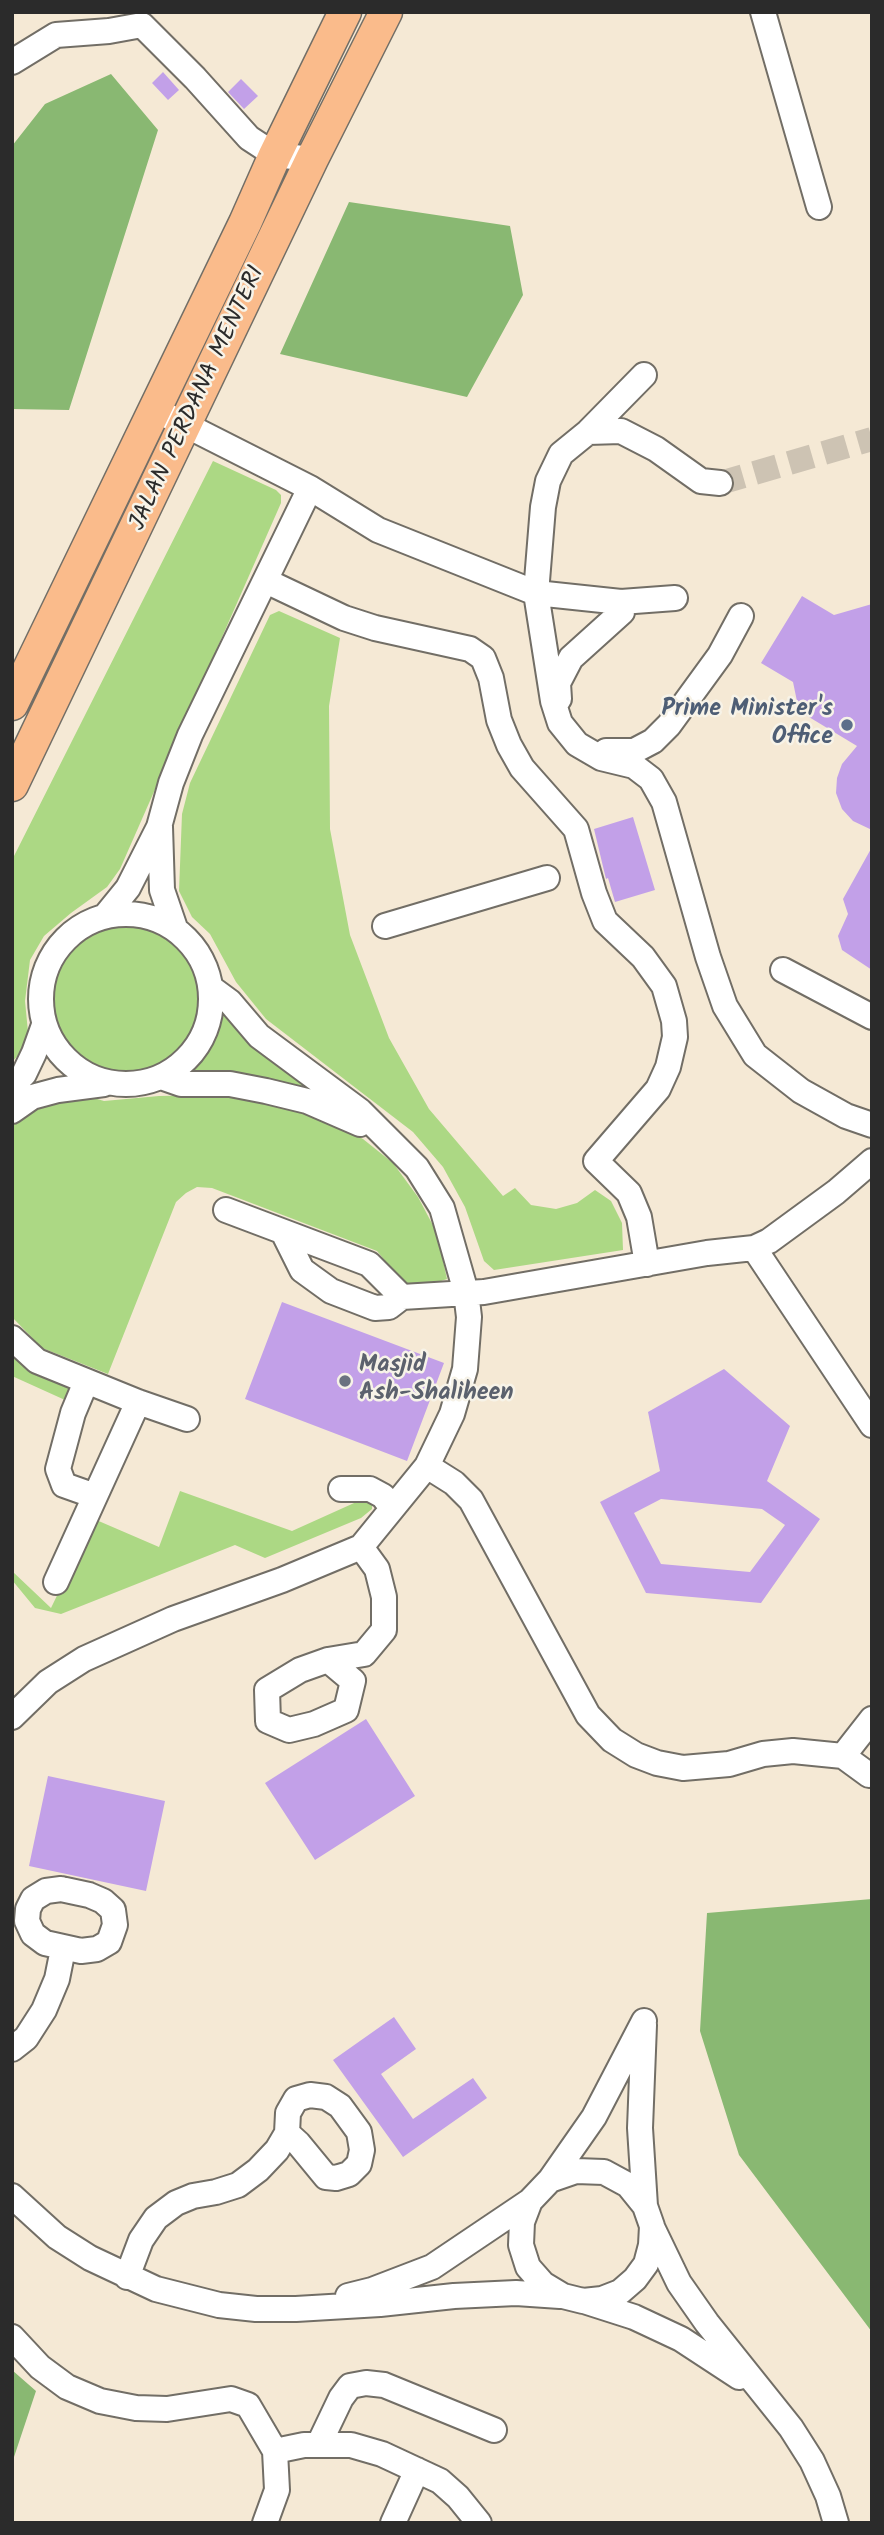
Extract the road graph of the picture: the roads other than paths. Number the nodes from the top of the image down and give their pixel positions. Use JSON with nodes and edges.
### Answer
{"nodes":[{"id":1,"x":345,"y":12,"type":"edge"},
{"id":2,"x":386,"y":12,"type":"edge"},
{"id":3,"x":763,"y":12,"type":"edge"},
{"id":4,"x":142,"y":19,"type":"edge"},
{"id":5,"x":12,"y":62,"type":"edge"},
{"id":6,"x":275,"y":155,"type":"junction"},
{"id":7,"x":313,"y":159,"type":"junction"},
{"id":8,"x":819,"y":207,"type":"dead end"},
{"id":9,"x":644,"y":375,"type":"dead end"},
{"id":10,"x":154,"y":409,"type":"junction"},
{"id":11,"x":186,"y":425,"type":"junction"},
{"id":12,"x":588,"y":432,"type":"junction"},
{"id":13,"x":720,"y":483,"type":"tunnel mouth"},
{"id":14,"x":310,"y":488,"type":"junction"},
{"id":15,"x":266,"y":581,"type":"junction"},
{"id":16,"x":536,"y":593,"type":"junction"},
{"id":17,"x":675,"y":598,"type":"dead end"},
{"id":18,"x":621,"y":602,"type":"junction"},
{"id":19,"x":741,"y":616,"type":"dead end"},
{"id":20,"x":42,"y":640,"type":"junction"},
{"id":21,"x":12,"y":704,"type":"edge"},
{"id":22,"x":12,"y":785,"type":"edge"},
{"id":23,"x":159,"y":827,"type":"junction"},
{"id":24,"x":547,"y":878,"type":"dead end"},
{"id":25,"x":106,"y":915,"type":"junction"},
{"id":26,"x":385,"y":926,"type":"dead end"},
{"id":27,"x":175,"y":928,"type":"junction"},
{"id":28,"x":783,"y":970,"type":"dead end"},
{"id":29,"x":211,"y":988,"type":"junction"},
{"id":30,"x":872,"y":1017,"type":"edge"},
{"id":31,"x":44,"y":1026,"type":"junction"},
{"id":32,"x":161,"y":1077,"type":"junction"},
{"id":33,"x":108,"y":1083,"type":"junction"},
{"id":34,"x":12,"y":1086,"type":"edge"},
{"id":35,"x":12,"y":1111,"type":"edge"},
{"id":36,"x":872,"y":1125,"type":"edge"},
{"id":37,"x":394,"y":1143,"type":"junction"},
{"id":38,"x":872,"y":1161,"type":"edge"},
{"id":39,"x":226,"y":1210,"type":"dead end"},
{"id":40,"x":284,"y":1232,"type":"junction"},
{"id":41,"x":754,"y":1248,"type":"junction"},
{"id":42,"x":647,"y":1264,"type":"junction"},
{"id":43,"x":466,"y":1292,"type":"junction"},
{"id":44,"x":402,"y":1297,"type":"junction"},
{"id":45,"x":12,"y":1338,"type":"edge"},
{"id":46,"x":86,"y":1382,"type":"junction"},
{"id":47,"x":138,"y":1402,"type":"junction"},
{"id":48,"x":187,"y":1419,"type":"dead end"},
{"id":49,"x":872,"y":1425,"type":"edge"},
{"id":50,"x":427,"y":1466,"type":"junction"},
{"id":51,"x":341,"y":1489,"type":"dead end"},
{"id":52,"x":95,"y":1496,"type":"junction"},
{"id":53,"x":392,"y":1508,"type":"junction"},
{"id":54,"x":361,"y":1546,"type":"junction"},
{"id":55,"x":56,"y":1582,"type":"dead end"},
{"id":56,"x":328,"y":1660,"type":"dead end"},
{"id":57,"x":12,"y":1717,"type":"edge"},
{"id":58,"x":872,"y":1719,"type":"edge"},
{"id":59,"x":843,"y":1756,"type":"junction"},
{"id":60,"x":869,"y":1775,"type":"dead end"},
{"id":61,"x":63,"y":1949,"type":"dead end"},
{"id":62,"x":12,"y":2049,"type":"edge"},
{"id":63,"x":287,"y":2133,"type":"dead end"},
{"id":64,"x":550,"y":2180,"type":"junction"},
{"id":65,"x":12,"y":2196,"type":"edge"},
{"id":66,"x":530,"y":2201,"type":"junction"},
{"id":67,"x":648,"y":2216,"type":"junction"},
{"id":68,"x":127,"y":2277,"type":"junction"},
{"id":69,"x":573,"y":2299,"type":"junction"},
{"id":70,"x":296,"y":2309,"type":"junction"},
{"id":71,"x":12,"y":2337,"type":"edge"},
{"id":72,"x":763,"y":2393,"type":"junction"},
{"id":73,"x":494,"y":2430,"type":"dead end"},
{"id":74,"x":319,"y":2444,"type":"junction"},
{"id":75,"x":275,"y":2451,"type":"junction"},
{"id":76,"x":417,"y":2470,"type":"junction"},
{"id":77,"x":265,"y":2523,"type":"edge"},
{"id":78,"x":393,"y":2523,"type":"edge"},
{"id":79,"x":479,"y":2523,"type":"edge"},
{"id":80,"x":836,"y":2523,"type":"edge"}],
"edges":[{"from":1,"to":6,"type":"main road","name":"JALAN PERDANA MENTERI"},
{"from":2,"to":7,"type":"main road","name":"JALAN PERDANA MENTERI"},
{"from":3,"to":8,"type":"street"},
{"from":4,"to":5,"type":"street"},
{"from":4,"to":6,"type":"street"},
{"from":6,"to":7,"type":"street"},
{"from":6,"to":10,"type":"main road","name":"JALAN PERDANA MENTERI"},
{"from":7,"to":11,"type":"main road","name":"JALAN PERDANA MENTERI"},
{"from":9,"to":12,"type":"street"},
{"from":10,"to":11,"type":"street"},
{"from":10,"to":20,"type":"main road","name":"JALAN PERDANA MENTERI"},
{"from":11,"to":14,"type":"street"},
{"from":11,"to":20,"type":"main road"},
{"from":11,"to":22,"type":"main road","name":"JALAN PERDANA MENTERI"},
{"from":12,"to":13,"type":"street"},
{"from":12,"to":16,"type":"street"},
{"from":14,"to":15,"type":"street"},
{"from":14,"to":16,"type":"street"},
{"from":15,"to":23,"type":"street"},
{"from":15,"to":42,"type":"street"},
{"from":16,"to":18,"type":"street"},
{"from":16,"to":36,"type":"street"},
{"from":17,"to":18,"type":"street"},
{"from":18,"to":19,"type":"street"},
{"from":20,"to":21,"type":"main road","name":"JALAN PERDANA MENTERI"},
{"from":23,"to":25,"type":"street"},
{"from":23,"to":27,"type":"street"},
{"from":24,"to":26,"type":"street"},
{"from":25,"to":27,"type":"street"},
{"from":25,"to":31,"type":"street"},
{"from":27,"to":29,"type":"street"},
{"from":28,"to":30,"type":"street"},
{"from":29,"to":32,"type":"street"},
{"from":29,"to":37,"type":"street"},
{"from":31,"to":33,"type":"street"},
{"from":31,"to":34,"type":"street"},
{"from":32,"to":33,"type":"street"},
{"from":32,"to":37,"type":"street"},
{"from":33,"to":35,"type":"street"},
{"from":37,"to":43,"type":"street"},
{"from":38,"to":41,"type":"street"},
{"from":39,"to":40,"type":"street"},
{"from":40,"to":44,"type":"street"},
{"from":40,"to":44,"type":"street"},
{"from":41,"to":42,"type":"street"},
{"from":41,"to":49,"type":"street"},
{"from":42,"to":43,"type":"street"},
{"from":43,"to":44,"type":"street"},
{"from":43,"to":50,"type":"street"},
{"from":45,"to":46,"type":"street"},
{"from":46,"to":47,"type":"street"},
{"from":46,"to":52,"type":"street"},
{"from":47,"to":48,"type":"street"},
{"from":47,"to":52,"type":"street"},
{"from":50,"to":53,"type":"street"},
{"from":50,"to":59,"type":"street"},
{"from":51,"to":53,"type":"street"},
{"from":52,"to":55,"type":"street"},
{"from":53,"to":54,"type":"street"},
{"from":54,"to":56,"type":"street"},
{"from":54,"to":57,"type":"street"},
{"from":58,"to":59,"type":"street"},
{"from":59,"to":60,"type":"street"},
{"from":61,"to":62,"type":"street"},
{"from":63,"to":68,"type":"street"},
{"from":64,"to":66,"type":"street"},
{"from":64,"to":67,"type":"street"},
{"from":64,"to":67,"type":"street"},
{"from":65,"to":68,"type":"street"},
{"from":66,"to":69,"type":"street"},
{"from":66,"to":70,"type":"street"},
{"from":67,"to":69,"type":"street"},
{"from":67,"to":72,"type":"street"},
{"from":68,"to":70,"type":"street"},
{"from":69,"to":70,"type":"street"},
{"from":69,"to":72,"type":"street"},
{"from":71,"to":75,"type":"street"},
{"from":72,"to":80,"type":"street"},
{"from":73,"to":74,"type":"street"},
{"from":74,"to":75,"type":"street"},
{"from":74,"to":76,"type":"street"},
{"from":75,"to":77,"type":"street"},
{"from":76,"to":78,"type":"street"},
{"from":76,"to":79,"type":"street"}]}
